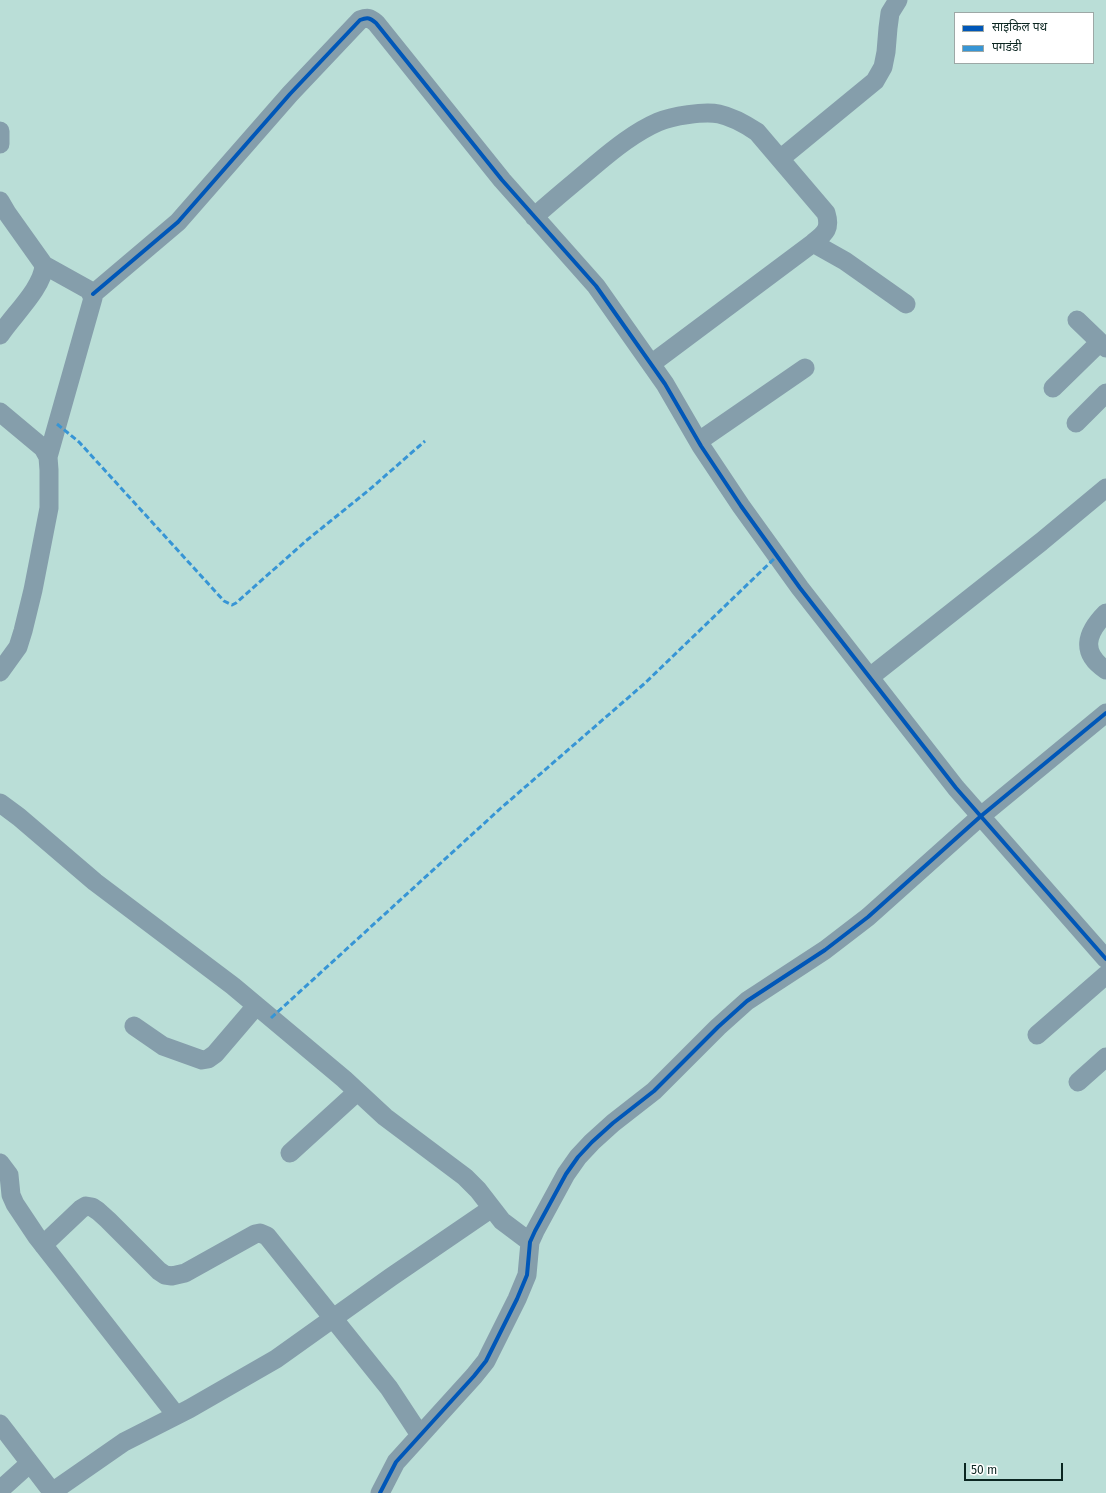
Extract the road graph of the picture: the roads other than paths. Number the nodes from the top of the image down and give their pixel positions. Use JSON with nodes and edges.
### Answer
{"nodes":[{"id":1,"x":898,"y":0,"type":"edge"},
{"id":2,"x":0,"y":131,"type":"edge"},
{"id":3,"x":0,"y":144,"type":"edge"},
{"id":4,"x":780,"y":159,"type":"junction"},
{"id":5,"x":0,"y":201,"type":"edge"},
{"id":6,"x":534,"y":217,"type":"junction"},
{"id":7,"x":813,"y":243,"type":"junction"},
{"id":8,"x":44,"y":265,"type":"junction"},
{"id":9,"x":93,"y":294,"type":"junction"},
{"id":10,"x":906,"y":304,"type":"dead end"},
{"id":11,"x":1077,"y":320,"type":"dead end"},
{"id":12,"x":0,"y":335,"type":"edge"},
{"id":13,"x":1103,"y":345,"type":"edge"},
{"id":14,"x":651,"y":364,"type":"junction"},
{"id":15,"x":805,"y":368,"type":"dead end"},
{"id":16,"x":1053,"y":388,"type":"dead end"},
{"id":17,"x":1106,"y":393,"type":"edge"},
{"id":18,"x":0,"y":412,"type":"edge"},
{"id":19,"x":1076,"y":423,"type":"dead end"},
{"id":20,"x":699,"y":441,"type":"junction"},
{"id":21,"x":48,"y":457,"type":"junction"},
{"id":22,"x":1106,"y":488,"type":"edge"},
{"id":23,"x":1106,"y":614,"type":"edge"},
{"id":24,"x":1106,"y":670,"type":"edge"},
{"id":25,"x":0,"y":672,"type":"edge"},
{"id":26,"x":870,"y":677,"type":"junction"},
{"id":27,"x":1106,"y":713,"type":"edge"},
{"id":28,"x":0,"y":803,"type":"edge"},
{"id":29,"x":981,"y":816,"type":"junction"},
{"id":30,"x":1106,"y":959,"type":"edge"},
{"id":31,"x":1106,"y":975,"type":"edge"},
{"id":32,"x":256,"y":1006,"type":"junction"},
{"id":33,"x":134,"y":1026,"type":"dead end"},
{"id":34,"x":1037,"y":1035,"type":"dead end"},
{"id":35,"x":1106,"y":1057,"type":"edge"},
{"id":36,"x":1078,"y":1082,"type":"dead end"},
{"id":37,"x":357,"y":1092,"type":"junction"},
{"id":38,"x":290,"y":1153,"type":"dead end"},
{"id":39,"x":0,"y":1163,"type":"edge"},
{"id":40,"x":492,"y":1208,"type":"junction"},
{"id":41,"x":530,"y":1242,"type":"junction"},
{"id":42,"x":43,"y":1245,"type":"junction"},
{"id":43,"x":334,"y":1318,"type":"junction"},
{"id":44,"x":176,"y":1415,"type":"junction"},
{"id":45,"x":0,"y":1424,"type":"edge"},
{"id":46,"x":420,"y":1435,"type":"junction"},
{"id":47,"x":30,"y":1463,"type":"junction"},
{"id":48,"x":0,"y":1490,"type":"edge"},
{"id":49,"x":52,"y":1493,"type":"edge"},
{"id":50,"x":380,"y":1493,"type":"edge"}],
"edges":[{"from":1,"to":4,"type":"street"},
{"from":2,"to":3,"type":"street"},
{"from":4,"to":6,"type":"street"},
{"from":4,"to":7,"type":"street"},
{"from":5,"to":8,"type":"street"},
{"from":6,"to":9,"type":"street"},
{"from":6,"to":14,"type":"street"},
{"from":7,"to":10,"type":"street"},
{"from":7,"to":14,"type":"street"},
{"from":8,"to":9,"type":"street"},
{"from":8,"to":12,"type":"street"},
{"from":9,"to":21,"type":"street"},
{"from":11,"to":13,"type":"street"},
{"from":13,"to":16,"type":"street"},
{"from":14,"to":20,"type":"street"},
{"from":15,"to":20,"type":"street"},
{"from":17,"to":19,"type":"street"},
{"from":18,"to":21,"type":"street"},
{"from":20,"to":26,"type":"street"},
{"from":21,"to":25,"type":"street"},
{"from":22,"to":26,"type":"street"},
{"from":23,"to":24,"type":"street"},
{"from":26,"to":29,"type":"street"},
{"from":27,"to":29,"type":"street"},
{"from":28,"to":32,"type":"street"},
{"from":29,"to":30,"type":"street"},
{"from":29,"to":41,"type":"street"},
{"from":31,"to":34,"type":"street"},
{"from":32,"to":33,"type":"street"},
{"from":32,"to":37,"type":"street"},
{"from":35,"to":36,"type":"street"},
{"from":37,"to":38,"type":"street"},
{"from":37,"to":40,"type":"street"},
{"from":39,"to":42,"type":"street"},
{"from":40,"to":41,"type":"street"},
{"from":40,"to":43,"type":"street"},
{"from":41,"to":46,"type":"street"},
{"from":42,"to":43,"type":"street"},
{"from":42,"to":44,"type":"street"},
{"from":43,"to":44,"type":"street"},
{"from":43,"to":46,"type":"street"},
{"from":44,"to":49,"type":"street"},
{"from":45,"to":47,"type":"street"},
{"from":46,"to":50,"type":"street"},
{"from":47,"to":48,"type":"street"},
{"from":47,"to":49,"type":"street"}]}
